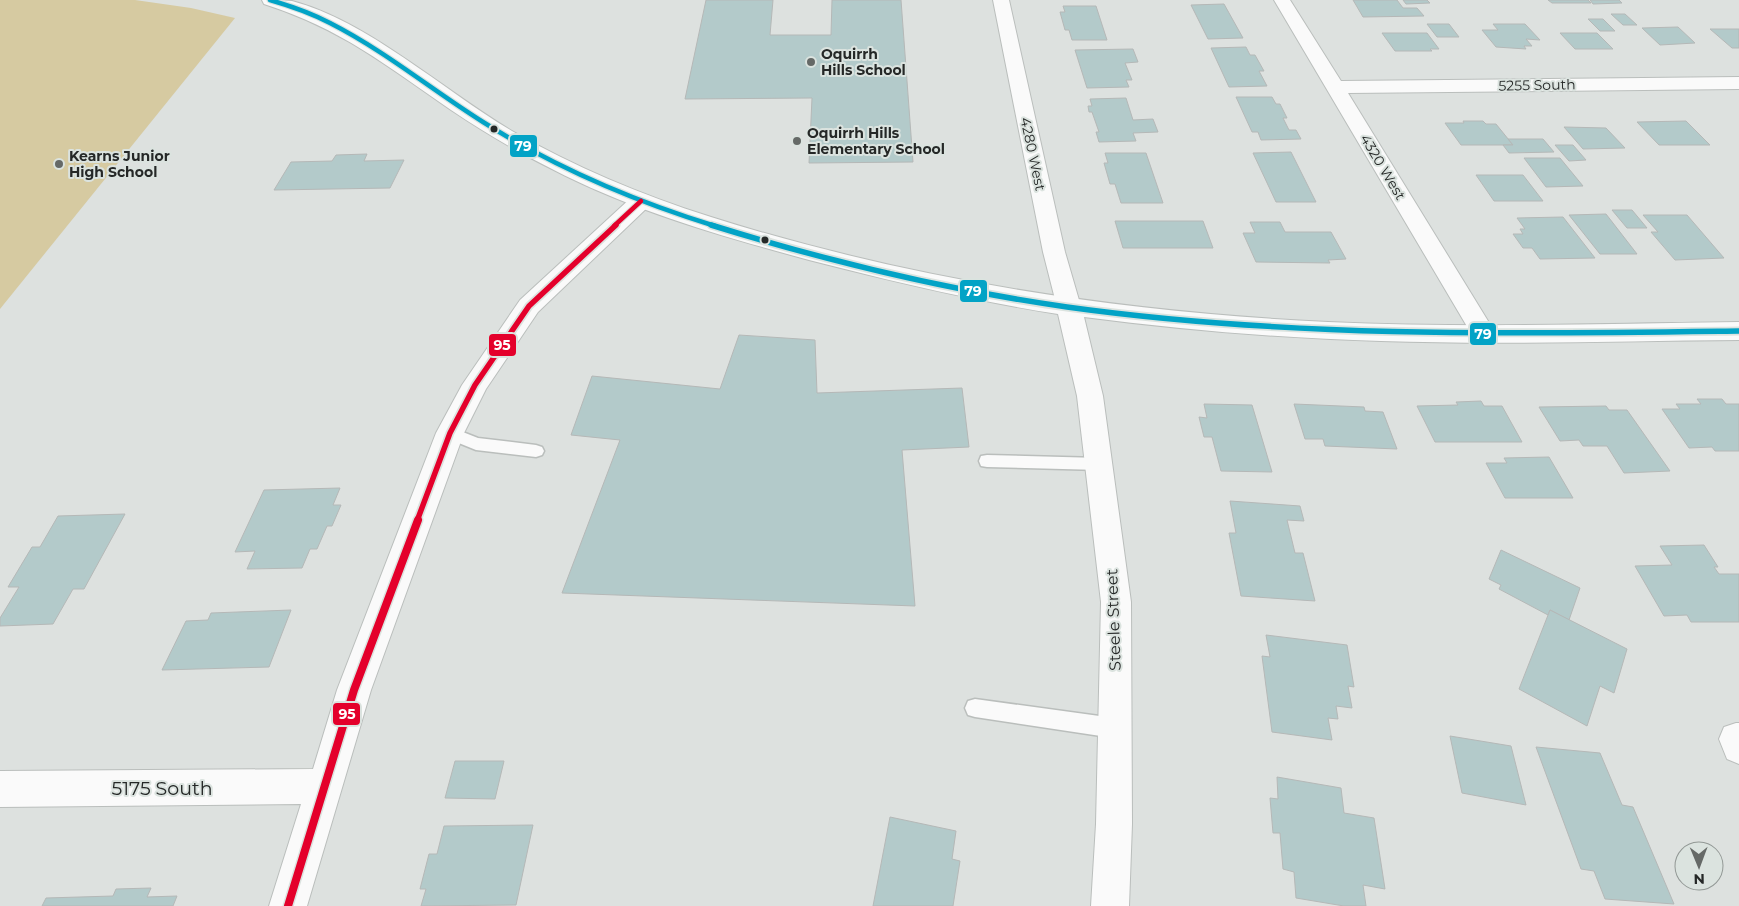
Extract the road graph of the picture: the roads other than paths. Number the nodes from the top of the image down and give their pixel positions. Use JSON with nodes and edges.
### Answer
{"nodes":[{"id":1,"x":270,"y":0,"type":"edge"},
{"id":2,"x":1001,"y":0,"type":"edge"},
{"id":3,"x":1282,"y":0,"type":"edge"},
{"id":4,"x":1739,"y":83,"type":"edge"},
{"id":5,"x":1335,"y":87,"type":"junction"},
{"id":6,"x":641,"y":201,"type":"junction"},
{"id":7,"x":1069,"y":307,"type":"junction"},
{"id":8,"x":1739,"y":331,"type":"edge"},
{"id":9,"x":1484,"y":334,"type":"junction"},
{"id":10,"x":450,"y":433,"type":"junction"},
{"id":11,"x":536,"y":451,"type":"dead end"},
{"id":12,"x":988,"y":461,"type":"dead end"},
{"id":13,"x":1100,"y":464,"type":"junction"},
{"id":14,"x":975,"y":708,"type":"dead end"},
{"id":15,"x":1114,"y":728,"type":"junction"},
{"id":16,"x":323,"y":786,"type":"junction"},
{"id":17,"x":0,"y":789,"type":"edge"},
{"id":18,"x":288,"y":906,"type":"edge"},
{"id":19,"x":1110,"y":906,"type":"edge"}],
"edges":[{"from":1,"to":6,"type":"street"},
{"from":2,"to":7,"type":"street","name":"4280 West"},
{"from":3,"to":5,"type":"street","name":"4320 West"},
{"from":4,"to":5,"type":"street","name":"5255 South"},
{"from":5,"to":9,"type":"street","name":"4320 West"},
{"from":6,"to":7,"type":"street"},
{"from":6,"to":10,"type":"street"},
{"from":7,"to":9,"type":"street"},
{"from":7,"to":13,"type":"street","name":"Steele Street"},
{"from":8,"to":9,"type":"street"},
{"from":10,"to":11,"type":"lane"},
{"from":10,"to":16,"type":"street"},
{"from":12,"to":13,"type":"lane"},
{"from":13,"to":15,"type":"street","name":"Steele Street"},
{"from":14,"to":15,"type":"lane"},
{"from":15,"to":19,"type":"street","name":"Steele Street"},
{"from":16,"to":17,"type":"street","name":"5175 South"},
{"from":16,"to":18,"type":"street"}]}
